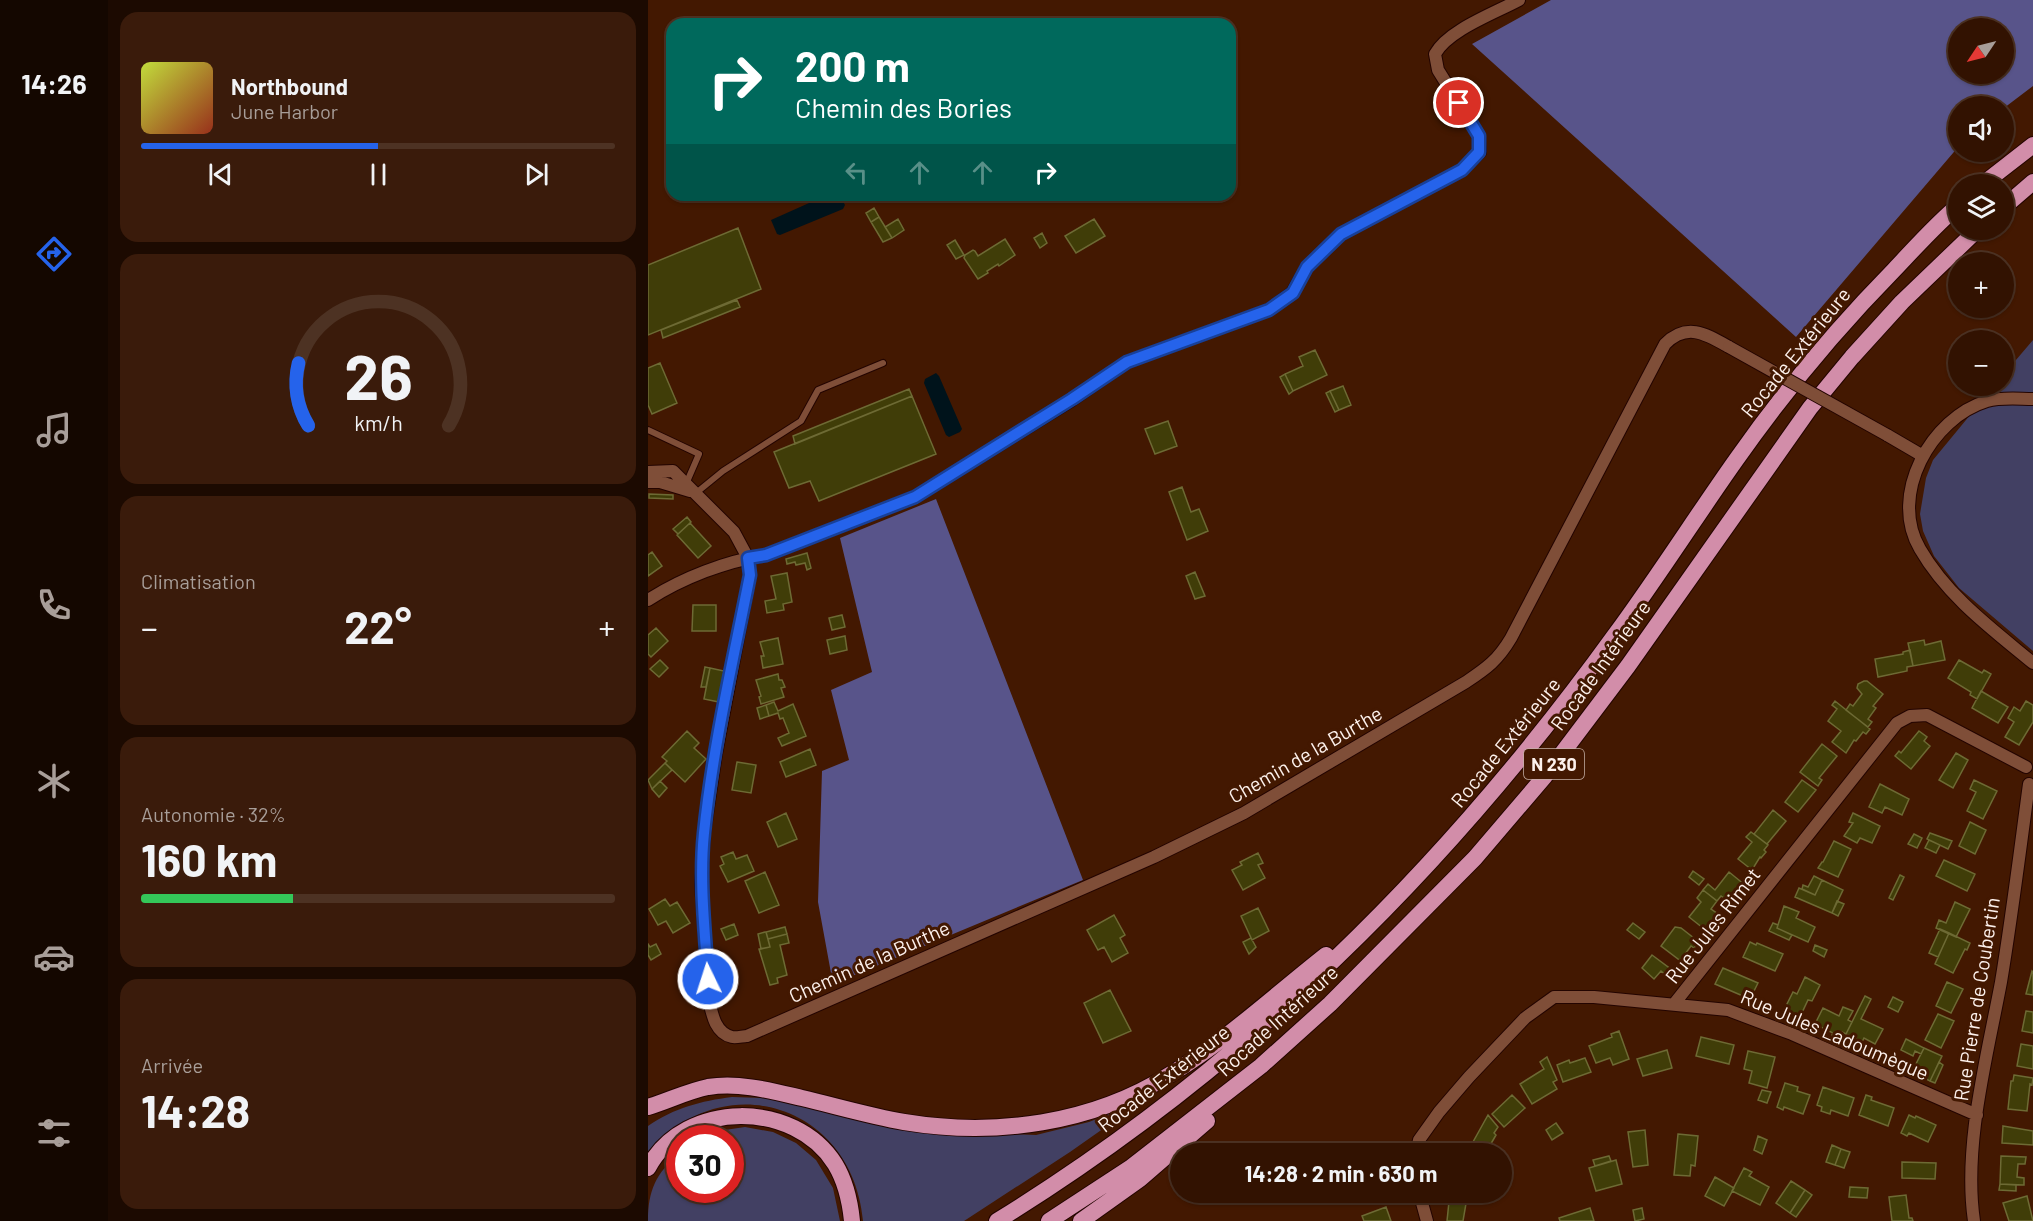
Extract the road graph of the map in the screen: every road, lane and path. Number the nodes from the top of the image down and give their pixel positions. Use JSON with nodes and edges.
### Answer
{"nodes":[{"id":1,"x":1519,"y":0,"type":"edge"},
{"id":2,"x":2033,"y":145,"type":"edge"},
{"id":3,"x":1996,"y":174,"type":"edge"},
{"id":4,"x":2033,"y":182,"type":"edge"},
{"id":5,"x":2014,"y":198,"type":"edge"},
{"id":6,"x":1948,"y":216,"type":"edge"},
{"id":7,"x":1967,"y":240,"type":"edge"},
{"id":8,"x":883,"y":363,"type":"dead end"},
{"id":9,"x":2033,"y":399,"type":"edge"},
{"id":10,"x":648,"y":430,"type":"edge"},
{"id":11,"x":1923,"y":456,"type":"junction"},
{"id":12,"x":648,"y":472,"type":"edge"},
{"id":13,"x":648,"y":482,"type":"edge"},
{"id":14,"x":686,"y":484,"type":"junction"},
{"id":15,"x":696,"y":493,"type":"junction"},
{"id":16,"x":748,"y":558,"type":"junction"},
{"id":17,"x":648,"y":600,"type":"edge"},
{"id":18,"x":2033,"y":663,"type":"edge"},
{"id":19,"x":2029,"y":765,"type":"edge"},
{"id":20,"x":2031,"y":784,"type":"edge"},
{"id":21,"x":1389,"y":907,"type":"junction"},
{"id":22,"x":1674,"y":1004,"type":"junction"},
{"id":23,"x":1261,"y":1066,"type":"junction"},
{"id":24,"x":669,"y":1101,"type":"junction"},
{"id":25,"x":648,"y":1107,"type":"edge"},
{"id":26,"x":1977,"y":1115,"type":"junction"},
{"id":27,"x":648,"y":1116,"type":"edge"},
{"id":28,"x":1418,"y":1143,"type":"edge"},
{"id":29,"x":648,"y":1168,"type":"edge"},
{"id":30,"x":1422,"y":1203,"type":"edge"},
{"id":31,"x":852,"y":1221,"type":"edge"},
{"id":32,"x":998,"y":1221,"type":"edge"},
{"id":33,"x":1049,"y":1221,"type":"edge"},
{"id":34,"x":1081,"y":1221,"type":"edge"},
{"id":35,"x":1426,"y":1221,"type":"edge"},
{"id":36,"x":1974,"y":1221,"type":"edge"}],
"edges":[{"from":1,"to":16,"type":"street"},
{"from":2,"to":3,"type":"highway"},
{"from":4,"to":5,"type":"highway"},
{"from":6,"to":21,"type":"highway","name":"Rocade Extérieure","number":"N 230"},
{"from":7,"to":23,"type":"highway","name":"Rocade Intérieure","number":"N 230"},
{"from":8,"to":15,"type":"lane"},
{"from":9,"to":11,"type":"street"},
{"from":10,"to":14,"type":"lane"},
{"from":11,"to":16,"type":"street","name":"Chemin de la Burthe","bridge":true},
{"from":11,"to":18,"type":"street"},
{"from":12,"to":14,"type":"street"},
{"from":13,"to":15,"type":"street"},
{"from":14,"to":15,"type":"street"},
{"from":15,"to":16,"type":"street"},
{"from":16,"to":17,"type":"street"},
{"from":19,"to":20,"type":"street","name":"Rue Pierre de Coubertin"},
{"from":19,"to":22,"type":"street","name":"Rue Jules Rimet"},
{"from":20,"to":26,"type":"street","name":"Rue Pierre de Coubertin"},
{"from":21,"to":24,"type":"highway"},
{"from":21,"to":32,"type":"highway","name":"Rocade Extérieure","number":"N 230"},
{"from":22,"to":26,"type":"street","name":"Rue Jules Ladoumègue"},
{"from":22,"to":28,"type":"street","name":"Rue Jules Rimet"},
{"from":23,"to":33,"type":"highway","name":"Rocade Intérieure","number":"N 230"},
{"from":23,"to":34,"type":"highway"},
{"from":24,"to":25,"type":"highway"},
{"from":24,"to":27,"type":"highway"},
{"from":26,"to":36,"type":"street","name":"Rue Pierre de Coubertin"},
{"from":29,"to":31,"type":"highway"},
{"from":30,"to":35,"type":"street"}]}
